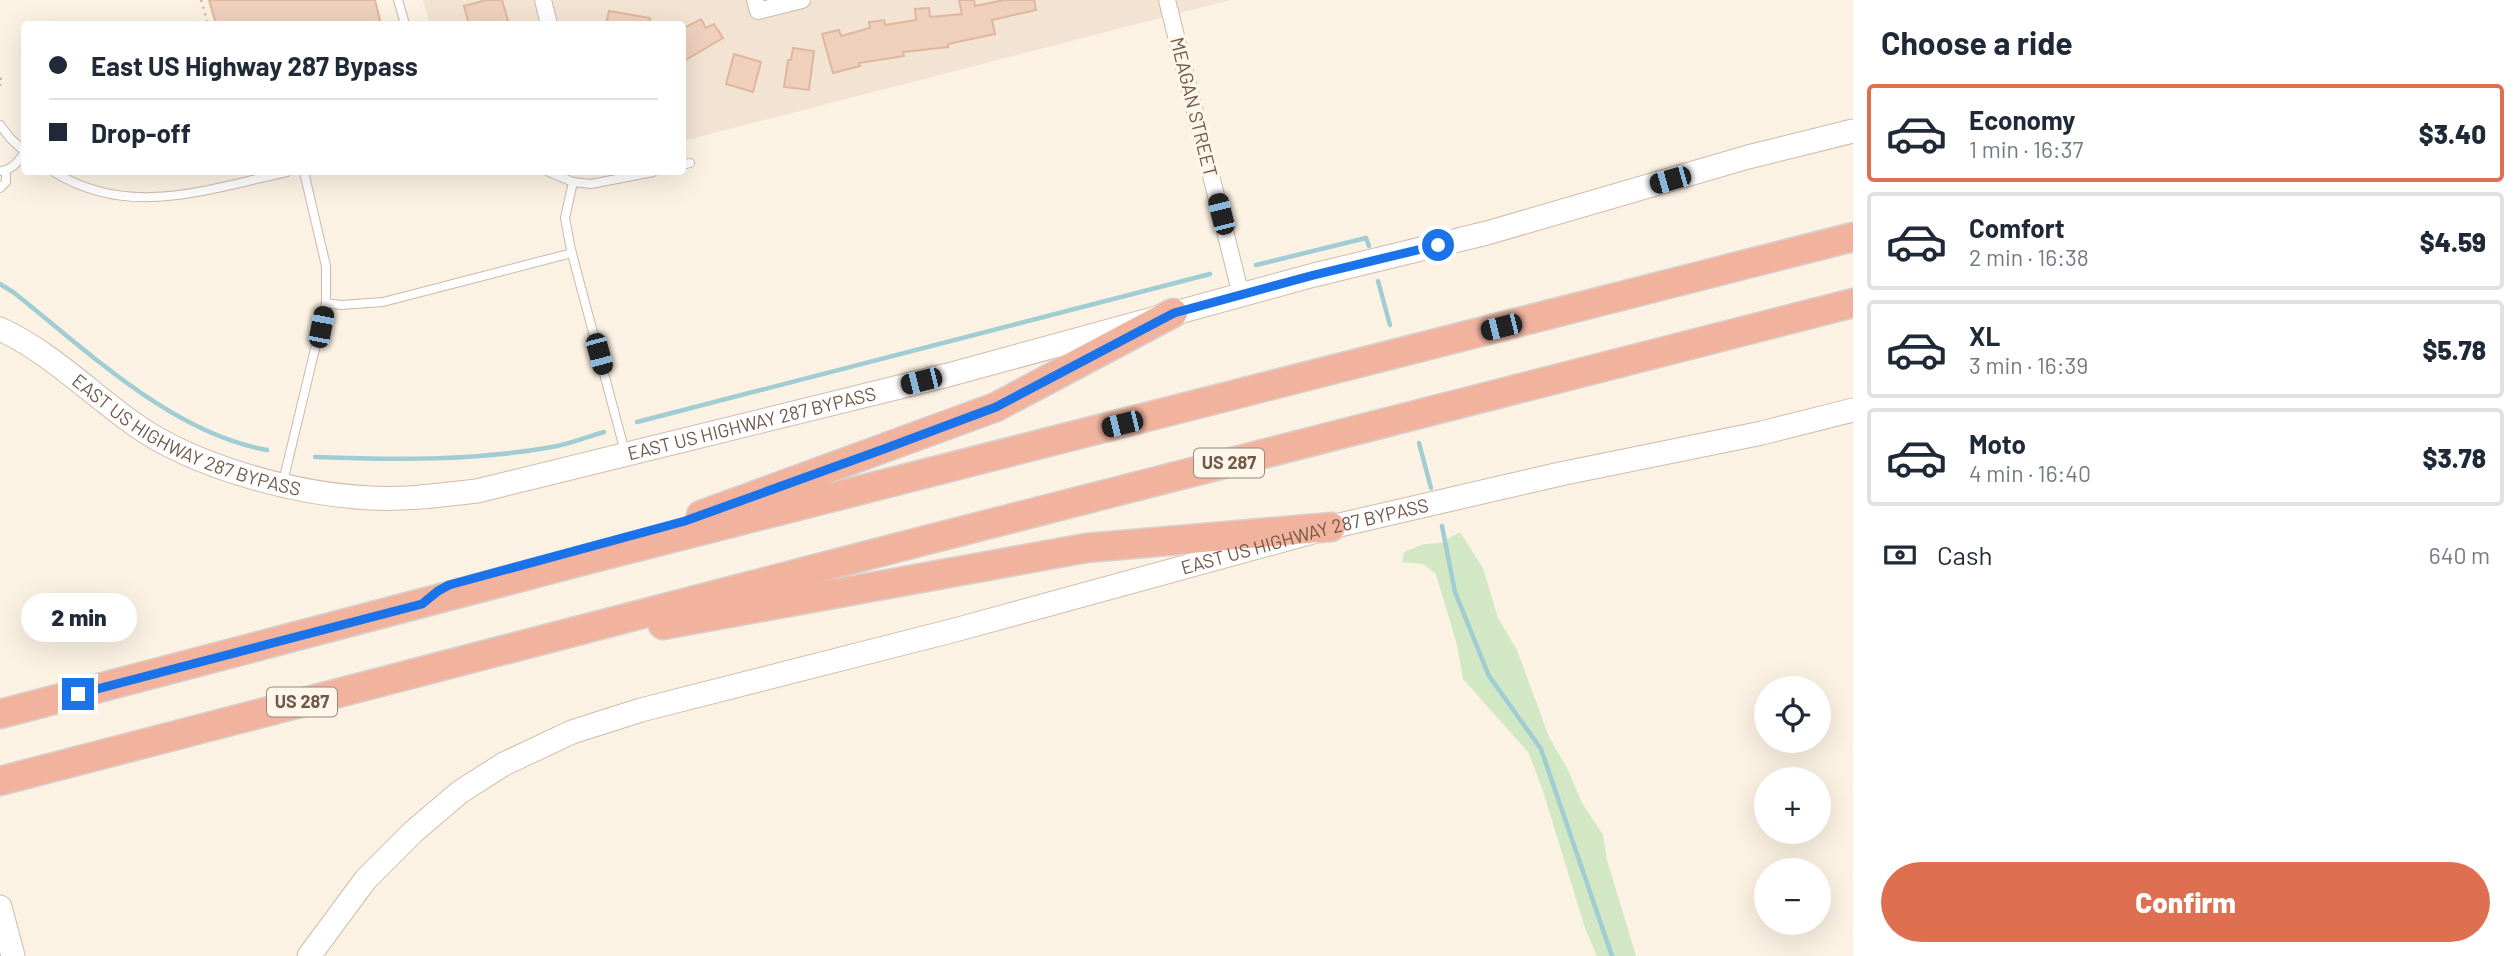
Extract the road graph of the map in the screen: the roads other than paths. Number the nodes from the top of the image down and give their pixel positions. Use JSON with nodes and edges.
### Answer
{"nodes":[{"id":1,"x":398,"y":0,"type":"edge"},
{"id":2,"x":543,"y":0,"type":"edge"},
{"id":3,"x":802,"y":0,"type":"edge"},
{"id":4,"x":1167,"y":0,"type":"edge"},
{"id":5,"x":757,"y":6,"type":"edge"},
{"id":6,"x":404,"y":21,"type":"edge"},
{"id":7,"x":548,"y":21,"type":"edge"},
{"id":8,"x":0,"y":125,"type":"edge"},
{"id":9,"x":1853,"y":131,"type":"edge"},
{"id":10,"x":21,"y":149,"type":"edge"},
{"id":11,"x":21,"y":156,"type":"edge"},
{"id":12,"x":3,"y":171,"type":"edge"},
{"id":13,"x":61,"y":175,"type":"edge"},
{"id":14,"x":258,"y":175,"type":"edge"},
{"id":15,"x":305,"y":175,"type":"edge"},
{"id":16,"x":556,"y":175,"type":"edge"},
{"id":17,"x":638,"y":175,"type":"edge"},
{"id":18,"x":0,"y":179,"type":"edge"},
{"id":19,"x":573,"y":182,"type":"junction"},
{"id":20,"x":0,"y":188,"type":"edge"},
{"id":21,"x":1853,"y":237,"type":"edge"},
{"id":22,"x":572,"y":253,"type":"junction"},
{"id":23,"x":1241,"y":295,"type":"junction"},
{"id":24,"x":326,"y":303,"type":"junction"},
{"id":25,"x":1853,"y":303,"type":"edge"},
{"id":26,"x":1174,"y":313,"type":"junction"},
{"id":27,"x":0,"y":329,"type":"edge"},
{"id":28,"x":1853,"y":410,"type":"edge"},
{"id":29,"x":626,"y":455,"type":"junction"},
{"id":30,"x":283,"y":485,"type":"junction"},
{"id":31,"x":1331,"y":527,"type":"junction"},
{"id":32,"x":422,"y":604,"type":"junction"},
{"id":33,"x":605,"y":624,"type":"junction"},
{"id":34,"x":0,"y":714,"type":"edge"},
{"id":35,"x":0,"y":781,"type":"edge"},
{"id":36,"x":0,"y":907,"type":"edge"},
{"id":37,"x":13,"y":956,"type":"edge"},
{"id":38,"x":309,"y":956,"type":"edge"}],
"edges":[{"from":1,"to":6,"type":"lane"},
{"from":2,"to":7,"type":"street"},
{"from":3,"to":5,"type":"street"},
{"from":4,"to":23,"type":"street","name":"MEAGAN STREET"},
{"from":8,"to":10,"type":"lane"},
{"from":9,"to":23,"type":"main road","name":"EAST US HIGHWAY 287 BYPASS"},
{"from":11,"to":12,"type":"lane"},
{"from":12,"to":18,"type":"lane"},
{"from":12,"to":20,"type":"lane"},
{"from":13,"to":14,"type":"lane"},
{"from":15,"to":24,"type":"lane"},
{"from":16,"to":19,"type":"lane"},
{"from":17,"to":19,"type":"lane"},
{"from":19,"to":22,"type":"lane"},
{"from":21,"to":32,"type":"highway"},
{"from":22,"to":24,"type":"lane"},
{"from":22,"to":29,"type":"lane"},
{"from":23,"to":26,"type":"main road","name":"EAST US HIGHWAY 287 BYPASS"},
{"from":24,"to":30,"type":"lane"},
{"from":25,"to":33,"type":"highway","number":"US 287"},
{"from":26,"to":29,"type":"main road","name":"EAST US HIGHWAY 287 BYPASS"},
{"from":26,"to":32,"type":"highway"},
{"from":27,"to":30,"type":"main road","name":"EAST US HIGHWAY 287 BYPASS"},
{"from":28,"to":31,"type":"main road","name":"EAST US HIGHWAY 287 BYPASS"},
{"from":29,"to":30,"type":"main road","name":"EAST US HIGHWAY 287 BYPASS"},
{"from":31,"to":33,"type":"highway"},
{"from":31,"to":38,"type":"main road","name":"EAST US HIGHWAY 287 BYPASS"},
{"from":32,"to":34,"type":"highway"},
{"from":33,"to":35,"type":"highway","number":"US 287"},
{"from":36,"to":37,"type":"main road"}]}
